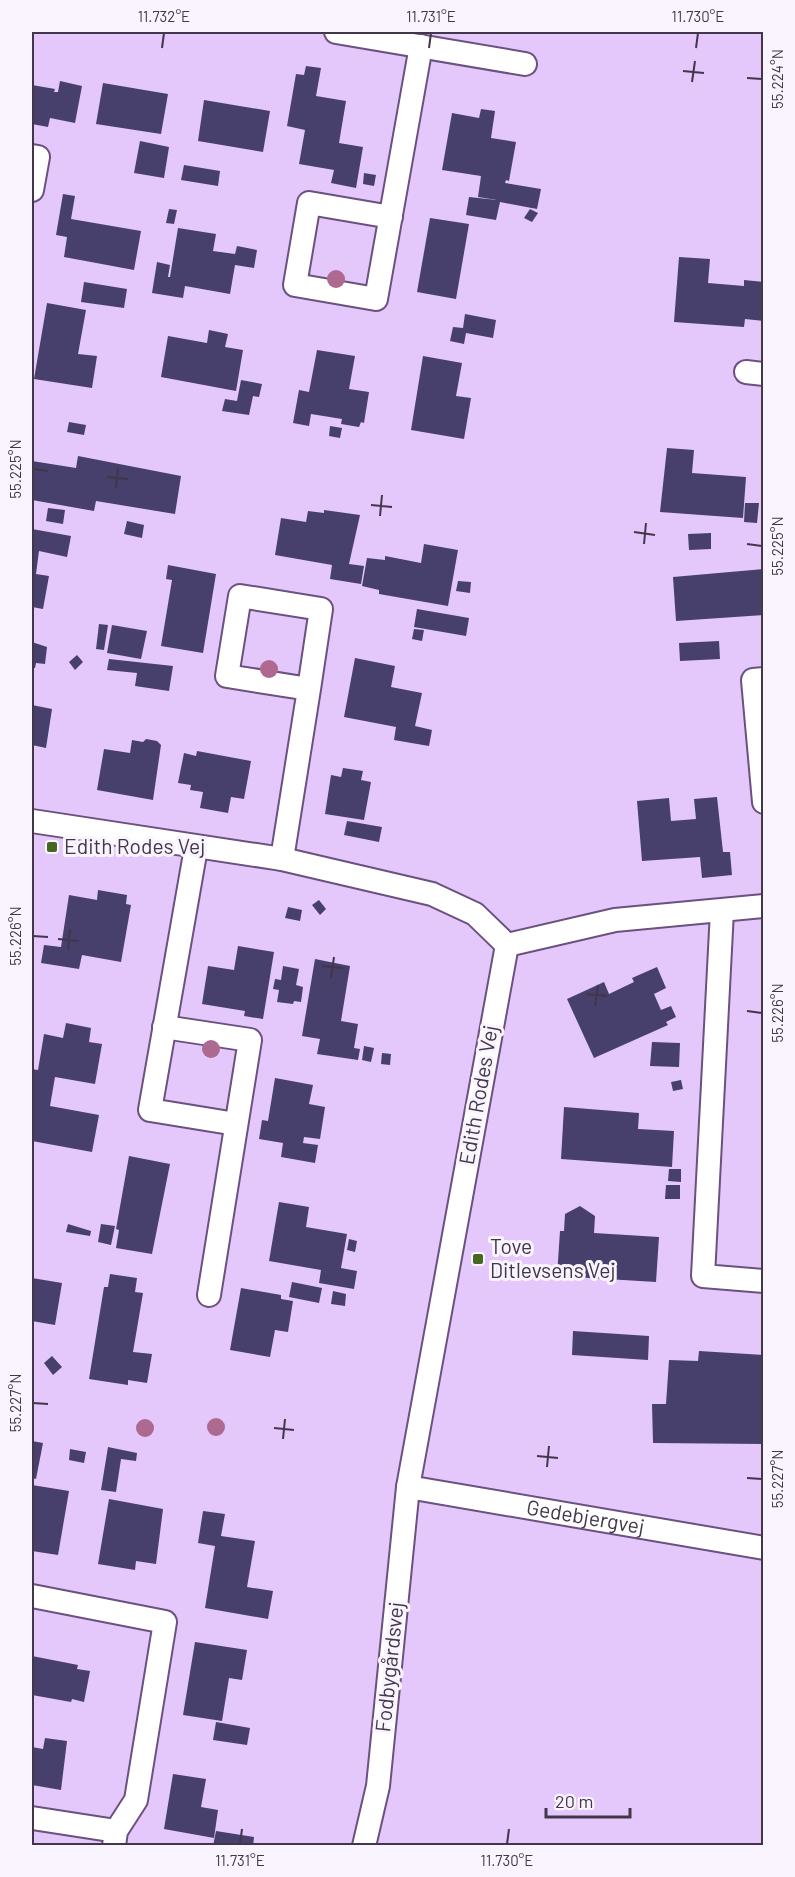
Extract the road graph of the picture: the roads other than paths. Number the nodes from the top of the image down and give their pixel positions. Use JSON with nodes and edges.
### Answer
{"nodes":[{"id":1,"x":341,"y":32,"type":"edge"},
{"id":2,"x":421,"y":46,"type":"junction"},
{"id":3,"x":525,"y":64,"type":"dead end"},
{"id":4,"x":32,"y":156,"type":"edge"},
{"id":5,"x":32,"y":190,"type":"edge"},
{"id":6,"x":391,"y":217,"type":"junction"},
{"id":7,"x":764,"y":679,"type":"edge"},
{"id":8,"x":309,"y":688,"type":"junction"},
{"id":9,"x":764,"y":802,"type":"edge"},
{"id":10,"x":32,"y":821,"type":"edge"},
{"id":11,"x":196,"y":848,"type":"junction"},
{"id":12,"x":282,"y":859,"type":"junction"},
{"id":13,"x":764,"y":906,"type":"edge"},
{"id":14,"x":722,"y":911,"type":"junction"},
{"id":15,"x":507,"y":945,"type":"junction"},
{"id":16,"x":164,"y":1027,"type":"junction"},
{"id":17,"x":236,"y":1124,"type":"junction"},
{"id":18,"x":764,"y":1281,"type":"edge"},
{"id":19,"x":208,"y":1294,"type":"dead end"},
{"id":20,"x":408,"y":1487,"type":"junction"},
{"id":21,"x":764,"y":1548,"type":"edge"},
{"id":22,"x":32,"y":1596,"type":"edge"},
{"id":23,"x":32,"y":1818,"type":"edge"},
{"id":24,"x":115,"y":1838,"type":"edge"},
{"id":25,"x":364,"y":1845,"type":"edge"}],
"edges":[{"from":1,"to":2,"type":"street"},
{"from":2,"to":3,"type":"street"},
{"from":2,"to":6,"type":"street"},
{"from":4,"to":5,"type":"street"},
{"from":6,"to":6,"type":"street"},
{"from":7,"to":9,"type":"street"},
{"from":8,"to":8,"type":"street"},
{"from":8,"to":12,"type":"street"},
{"from":10,"to":11,"type":"street"},
{"from":11,"to":12,"type":"street"},
{"from":11,"to":16,"type":"street"},
{"from":12,"to":15,"type":"street"},
{"from":13,"to":14,"type":"street"},
{"from":14,"to":15,"type":"street"},
{"from":14,"to":18,"type":"street"},
{"from":15,"to":20,"type":"street","name":"Edith Rodes Vej"},
{"from":16,"to":17,"type":"street"},
{"from":16,"to":17,"type":"street"},
{"from":17,"to":19,"type":"street"},
{"from":20,"to":21,"type":"street","name":"Gedebjergvej"},
{"from":20,"to":25,"type":"street","name":"Fodbygårdsvej"},
{"from":22,"to":24,"type":"street"},
{"from":23,"to":24,"type":"street"}]}
